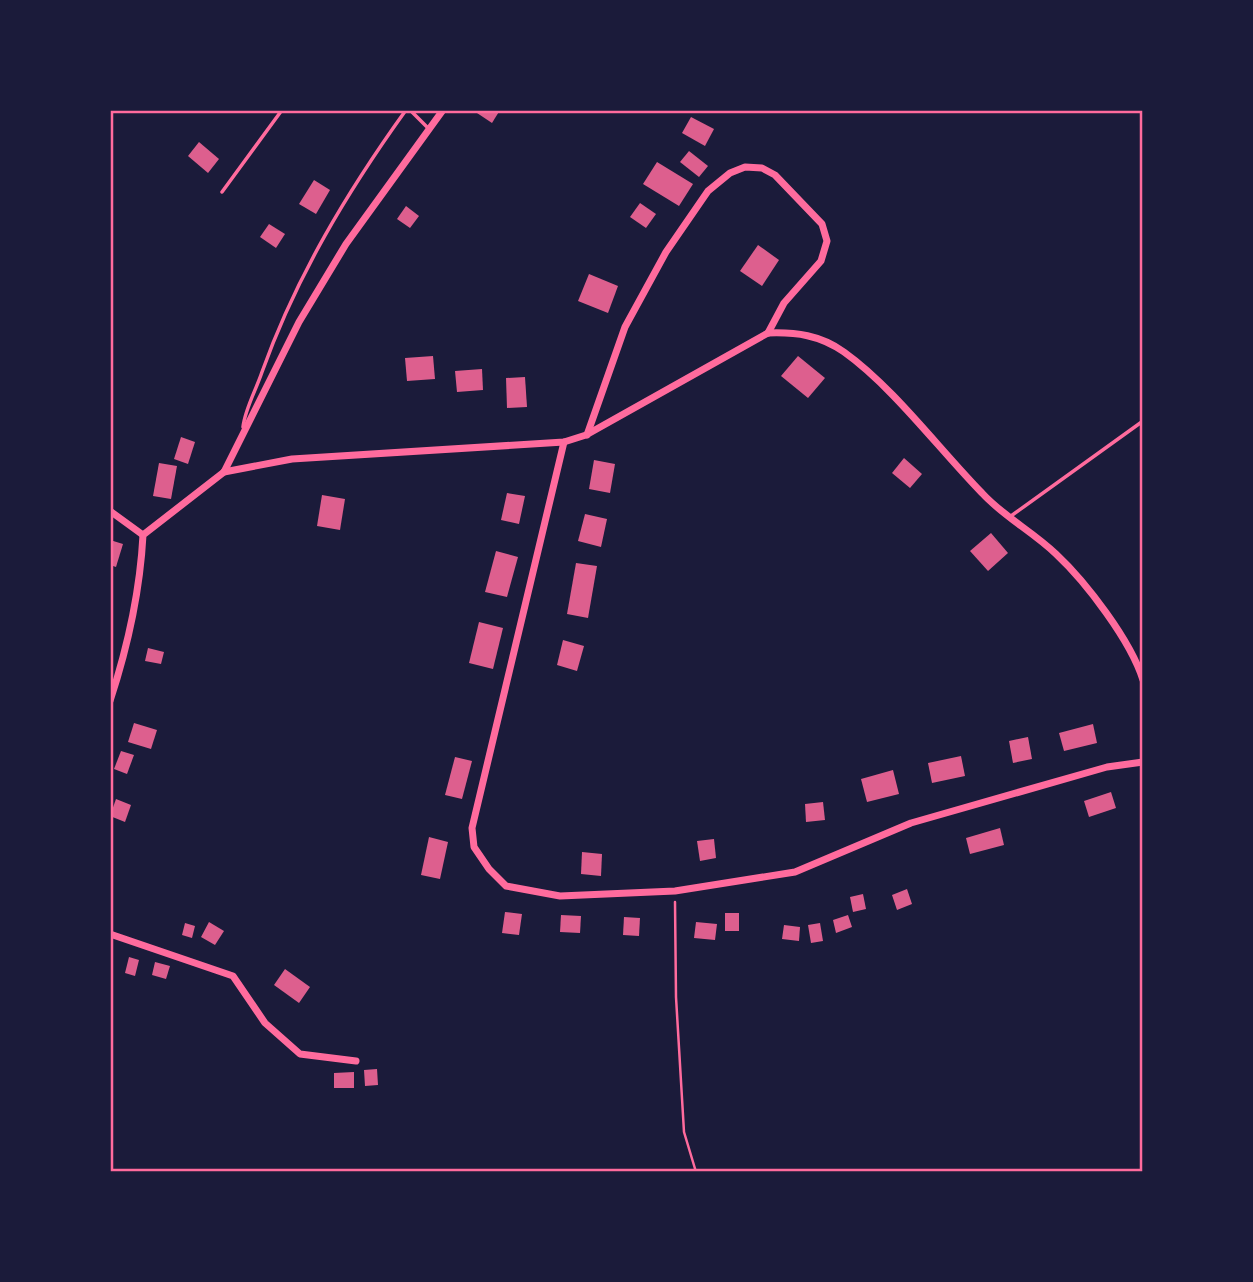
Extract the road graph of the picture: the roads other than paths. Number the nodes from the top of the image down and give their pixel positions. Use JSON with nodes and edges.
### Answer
{"nodes":[{"id":1,"x":282,"y":110,"type":"edge"},
{"id":2,"x":408,"y":110,"type":"edge"},
{"id":3,"x":443,"y":110,"type":"edge"},
{"id":4,"x":429,"y":129,"type":"junction"},
{"id":5,"x":222,"y":192,"type":"dead end"},
{"id":6,"x":768,"y":333,"type":"junction"},
{"id":7,"x":1143,"y":421,"type":"edge"},
{"id":8,"x":586,"y":435,"type":"junction"},
{"id":9,"x":242,"y":436,"type":"junction"},
{"id":10,"x":564,"y":442,"type":"junction"},
{"id":11,"x":224,"y":472,"type":"junction"},
{"id":12,"x":110,"y":511,"type":"edge"},
{"id":13,"x":1007,"y":518,"type":"junction"},
{"id":14,"x":143,"y":535,"type":"junction"},
{"id":15,"x":1143,"y":680,"type":"edge"},
{"id":16,"x":110,"y":701,"type":"edge"},
{"id":17,"x":1143,"y":762,"type":"edge"},
{"id":18,"x":110,"y":934,"type":"edge"},
{"id":19,"x":356,"y":1062,"type":"dead end"}],
"edges":[{"from":1,"to":5,"type":"lane"},
{"from":2,"to":4,"type":"lane"},
{"from":2,"to":9,"type":"lane"},
{"from":3,"to":4,"type":"street"},
{"from":4,"to":9,"type":"street"},
{"from":6,"to":8,"type":"street"},
{"from":6,"to":8,"type":"street"},
{"from":6,"to":13,"type":"street"},
{"from":7,"to":13,"type":"lane"},
{"from":8,"to":10,"type":"street"},
{"from":9,"to":11,"type":"street"},
{"from":10,"to":11,"type":"street"},
{"from":10,"to":17,"type":"street"},
{"from":11,"to":14,"type":"street"},
{"from":12,"to":14,"type":"street"},
{"from":13,"to":15,"type":"street"},
{"from":14,"to":16,"type":"street"},
{"from":18,"to":19,"type":"street"}]}
